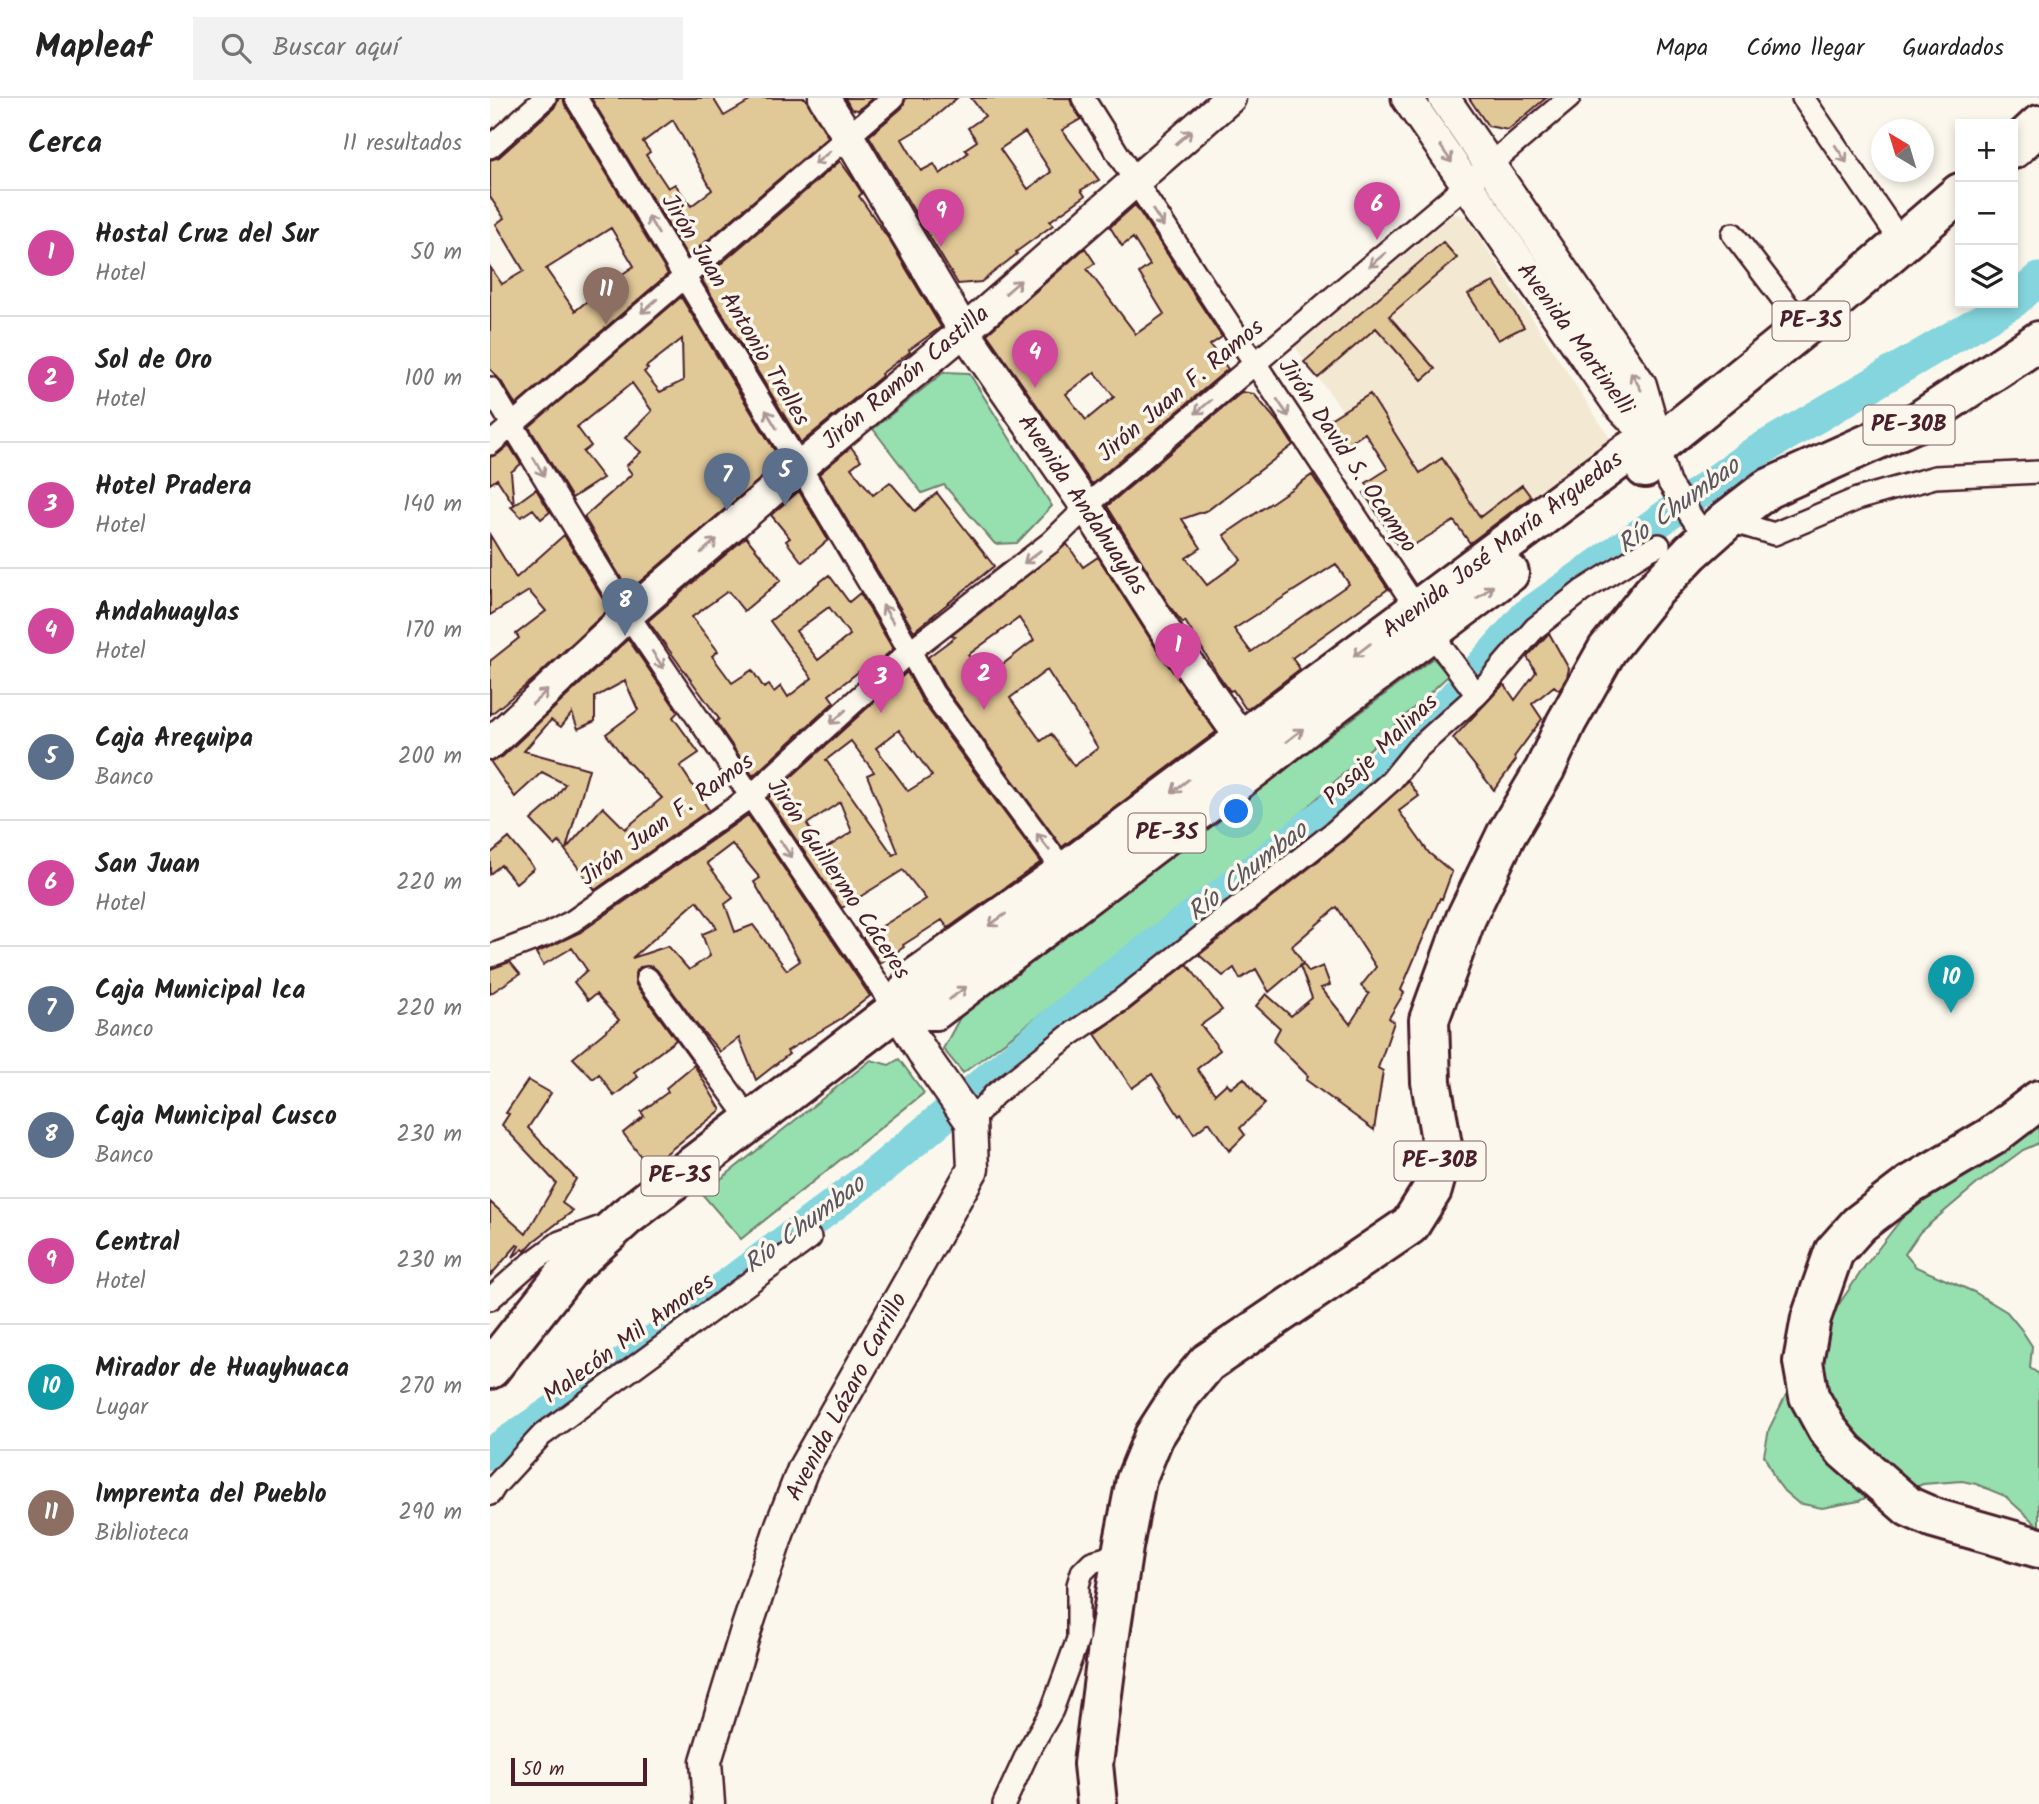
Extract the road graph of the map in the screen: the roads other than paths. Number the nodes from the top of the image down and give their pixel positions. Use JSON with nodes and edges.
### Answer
{"nodes":[{"id":1,"x":545,"y":98,"type":"edge"},
{"id":2,"x":576,"y":98,"type":"edge"},
{"id":3,"x":824,"y":98,"type":"edge"},
{"id":4,"x":893,"y":98,"type":"edge"},
{"id":5,"x":1083,"y":98,"type":"edge"},
{"id":6,"x":1230,"y":98,"type":"edge"},
{"id":7,"x":1407,"y":98,"type":"edge"},
{"id":8,"x":1444,"y":98,"type":"edge"},
{"id":9,"x":1569,"y":98,"type":"edge"},
{"id":10,"x":1803,"y":98,"type":"edge"},
{"id":11,"x":2039,"y":125,"type":"edge"},
{"id":12,"x":848,"y":136,"type":"junction"},
{"id":13,"x":2018,"y":144,"type":"edge"},
{"id":14,"x":490,"y":147,"type":"edge"},
{"id":15,"x":1489,"y":164,"type":"junction"},
{"id":16,"x":1135,"y":181,"type":"junction"},
{"id":17,"x":1466,"y":184,"type":"junction"},
{"id":18,"x":1955,"y":197,"type":"edge"},
{"id":19,"x":1733,"y":234,"type":"dead end"},
{"id":20,"x":1902,"y":243,"type":"junction"},
{"id":21,"x":684,"y":276,"type":"junction"},
{"id":22,"x":1804,"y":327,"type":"junction"},
{"id":23,"x":964,"y":331,"type":"junction"},
{"id":24,"x":2039,"y":341,"type":"edge"},
{"id":25,"x":1254,"y":363,"type":"junction"},
{"id":26,"x":490,"y":388,"type":"edge"},
{"id":27,"x":513,"y":424,"type":"junction"},
{"id":28,"x":490,"y":444,"type":"edge"},
{"id":29,"x":1658,"y":445,"type":"junction"},
{"id":30,"x":800,"y":467,"type":"junction"},
{"id":31,"x":2039,"y":472,"type":"edge"},
{"id":32,"x":1087,"y":508,"type":"junction"},
{"id":33,"x":1712,"y":528,"type":"junction"},
{"id":34,"x":1659,"y":545,"type":"dead end"},
{"id":35,"x":628,"y":615,"type":"junction"},
{"id":36,"x":1424,"y":621,"type":"junction"},
{"id":37,"x":910,"y":651,"type":"junction"},
{"id":38,"x":1475,"y":693,"type":"junction"},
{"id":39,"x":490,"y":744,"type":"edge"},
{"id":40,"x":1251,"y":752,"type":"junction"},
{"id":41,"x":750,"y":797,"type":"junction"},
{"id":42,"x":1074,"y":885,"type":"junction"},
{"id":43,"x":490,"y":956,"type":"edge"},
{"id":44,"x":647,"y":978,"type":"dead end"},
{"id":45,"x":896,"y":1010,"type":"junction"},
{"id":46,"x":2039,"y":1100,"type":"edge"},
{"id":47,"x":969,"y":1119,"type":"junction"},
{"id":48,"x":751,"y":1121,"type":"junction"},
{"id":49,"x":626,"y":1217,"type":"junction"},
{"id":50,"x":810,"y":1238,"type":"dead end"},
{"id":51,"x":490,"y":1299,"type":"edge"},
{"id":52,"x":490,"y":1369,"type":"edge"},
{"id":53,"x":492,"y":1488,"type":"edge"},
{"id":54,"x":1123,"y":1547,"type":"junction"},
{"id":55,"x":2039,"y":1548,"type":"edge"},
{"id":56,"x":709,"y":1804,"type":"edge"},
{"id":57,"x":1004,"y":1804,"type":"edge"},
{"id":58,"x":1097,"y":1804,"type":"edge"}],
"edges":[{"from":1,"to":14,"type":"street"},
{"from":21,"to":2,"type":"street","name":"Jirón Juan Antonio Trelles","one_way":true},
{"from":3,"to":12,"type":"street","name":"Avenida Andahuaylas"},
{"from":4,"to":12,"type":"street"},
{"from":5,"to":16,"type":"street","name":"Jirón David S. Ocampo"},
{"from":16,"to":6,"type":"street","name":"Jirón Ramón Castilla","one_way":true},
{"from":7,"to":17,"type":"street","name":"Avenida Martinelli","one_way":true},
{"from":8,"to":15,"type":"street","name":"Avenida Martinelli"},
{"from":9,"to":15,"type":"street","name":"Jirón Juan F. Ramos"},
{"from":10,"to":20,"type":"street","one_way":true},
{"from":11,"to":13,"type":"highway"},
{"from":12,"to":21,"type":"street","one_way":true},
{"from":12,"to":23,"type":"street","name":"Avenida Andahuaylas"},
{"from":15,"to":17,"type":"street","name":"Jirón Juan F. Ramos"},
{"from":29,"to":15,"type":"street","name":"Avenida Martinelli","one_way":true},
{"from":23,"to":16,"type":"street","name":"Jirón Ramón Castilla","one_way":true},
{"from":16,"to":25,"type":"street","name":"Jirón David S. Ocampo","one_way":true},
{"from":17,"to":25,"type":"street","name":"Jirón Juan F. Ramos","one_way":true},
{"from":17,"to":29,"type":"street","name":"Avenida Martinelli"},
{"from":18,"to":20,"type":"highway","number":"PE-3S"},
{"from":19,"to":22,"type":"street"},
{"from":20,"to":22,"type":"highway","number":"PE-3S"},
{"from":21,"to":27,"type":"street","one_way":true},
{"from":30,"to":21,"type":"street","name":"Jirón Juan Antonio Trelles","one_way":true},
{"from":22,"to":29,"type":"highway","number":"PE-3S"},
{"from":23,"to":30,"type":"street","name":"Jirón Ramón Castilla"},
{"from":23,"to":32,"type":"street","name":"Avenida Andahuaylas"},
{"from":24,"to":33,"type":"highway","number":"PE-30B"},
{"from":25,"to":32,"type":"street","name":"Jirón Juan F. Ramos","one_way":true},
{"from":25,"to":36,"type":"street","name":"Jirón David S. Ocampo","one_way":true},
{"from":26,"to":27,"type":"street","name":"Jirón Guillermo Cáceres"},
{"from":27,"to":28,"type":"street"},
{"from":27,"to":35,"type":"street","name":"Jirón Guillermo Cáceres","one_way":true},
{"from":29,"to":33,"type":"street"},
{"from":29,"to":36,"type":"highway","name":"Avenida José María Arguedas","number":"PE-3S"},
{"from":35,"to":30,"type":"street","name":"Jirón Ramón Castilla","one_way":true},
{"from":37,"to":30,"type":"street","name":"Jirón Juan Antonio Trelles","one_way":true},
{"from":31,"to":33,"type":"street"},
{"from":32,"to":37,"type":"street","name":"Jirón Juan F. Ramos","one_way":true},
{"from":32,"to":40,"type":"street","name":"Avenida Andahuaylas"},
{"from":33,"to":54,"type":"highway","number":"PE-30B"},
{"from":34,"to":38,"type":"street","name":"Pasaje Malinas"},
{"from":39,"to":35,"type":"street","name":"Jirón Ramón Castilla","one_way":true},
{"from":35,"to":41,"type":"street","name":"Jirón Guillermo Cáceres","one_way":true},
{"from":36,"to":38,"type":"street","name":"Jirón David S. Ocampo"},
{"from":36,"to":40,"type":"highway","name":"Avenida José María Arguedas","number":"PE-3S"},
{"from":37,"to":41,"type":"street","name":"Jirón Juan F. Ramos","one_way":true},
{"from":42,"to":37,"type":"street","name":"Jirón Juan Antonio Trelles","one_way":true},
{"from":38,"to":47,"type":"street","name":"Pasaje Malinas"},
{"from":40,"to":42,"type":"highway","name":"Avenida José María Arguedas","number":"PE-3S"},
{"from":41,"to":43,"type":"street","name":"Jirón Juan F. Ramos"},
{"from":41,"to":45,"type":"street","name":"Jirón Guillermo Cáceres","one_way":true},
{"from":42,"to":45,"type":"highway","name":"Avenida José María Arguedas","number":"PE-3S"},
{"from":44,"to":48,"type":"street"},
{"from":45,"to":47,"type":"street"},
{"from":45,"to":48,"type":"highway","number":"PE-3S"},
{"from":46,"to":55,"type":"highway"},
{"from":47,"to":56,"type":"street","name":"Avenida Lázaro Carrillo"},
{"from":48,"to":49,"type":"highway","number":"PE-3S"},
{"from":49,"to":51,"type":"street"},
{"from":49,"to":52,"type":"highway","number":"PE-3S"},
{"from":50,"to":53,"type":"street","name":"Malecón Mil Amores"},
{"from":54,"to":57,"type":"street"},
{"from":54,"to":58,"type":"highway","number":"PE-30B"}]}
